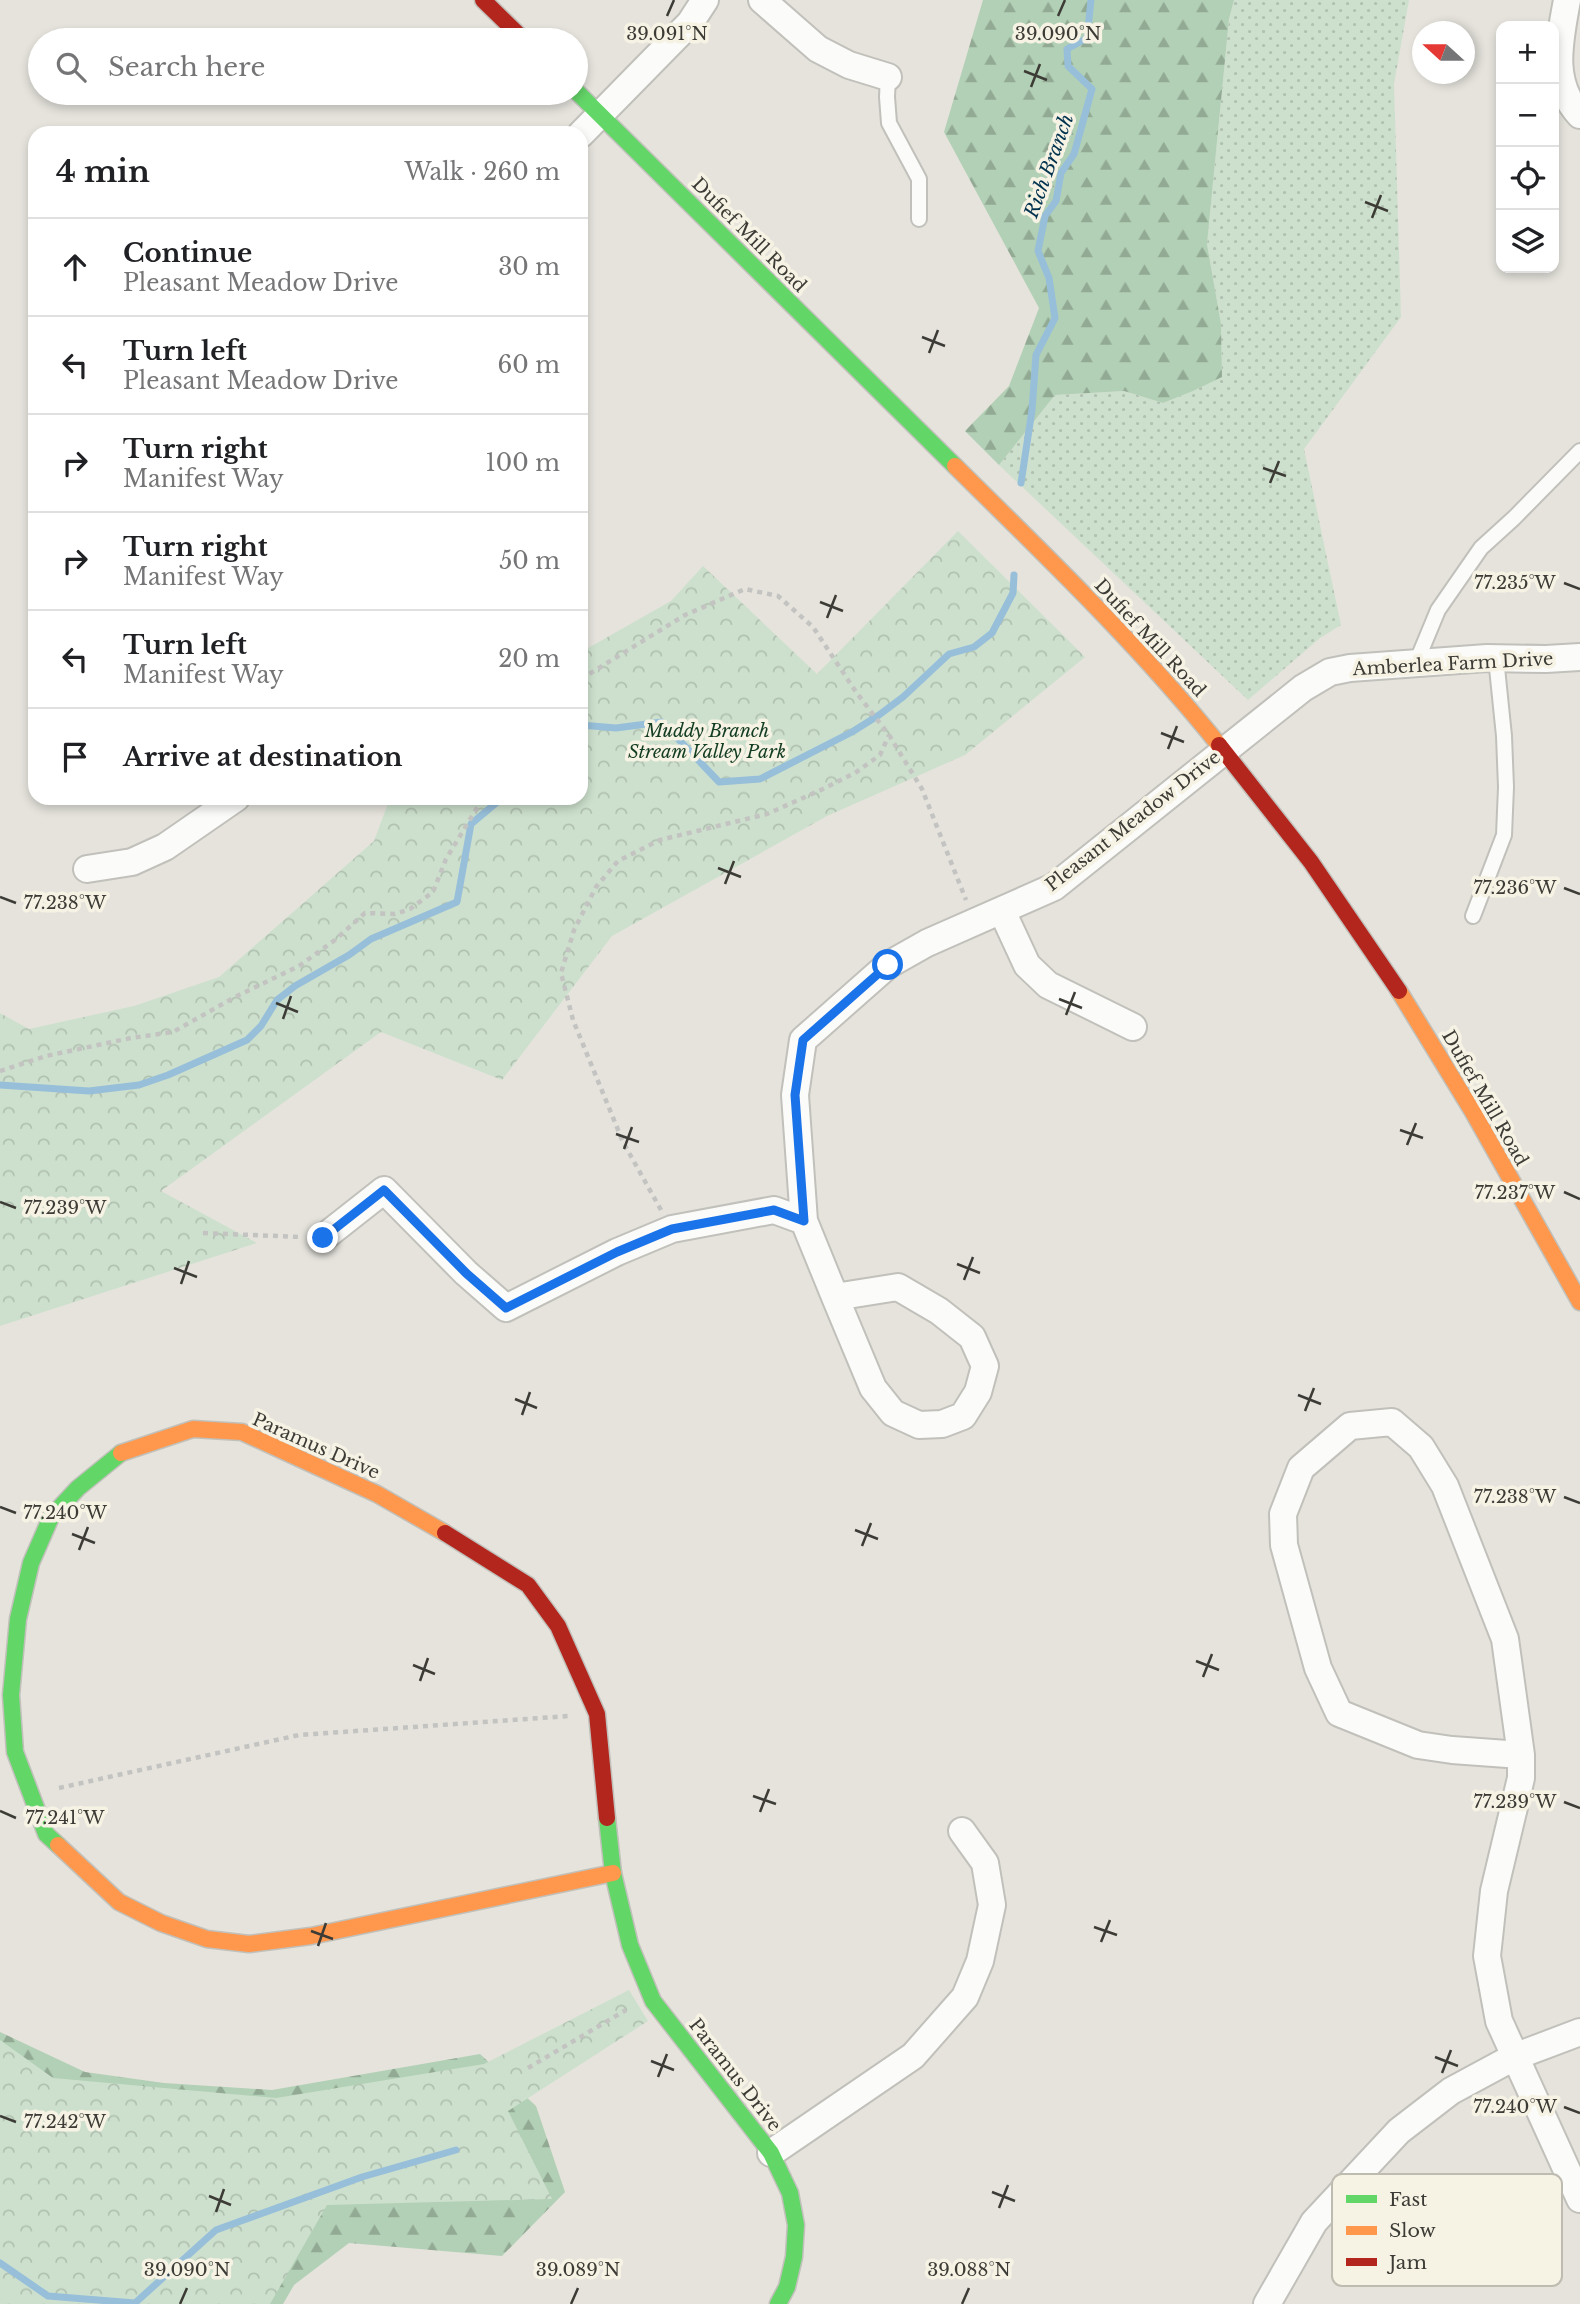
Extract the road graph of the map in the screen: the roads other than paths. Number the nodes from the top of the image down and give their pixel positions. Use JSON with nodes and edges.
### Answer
{"nodes":[{"id":1,"x":483,"y":0,"type":"edge"},
{"id":2,"x":705,"y":0,"type":"edge"},
{"id":3,"x":762,"y":0,"type":"edge"},
{"id":4,"x":1567,"y":0,"type":"edge"},
{"id":5,"x":512,"y":28,"type":"edge"},
{"id":6,"x":888,"y":77,"type":"joint"},
{"id":7,"x":588,"y":104,"type":"edge"},
{"id":8,"x":1580,"y":115,"type":"edge"},
{"id":9,"x":600,"y":116,"type":"junction"},
{"id":10,"x":588,"y":127,"type":"edge"},
{"id":11,"x":919,"y":219,"type":"dead end"},
{"id":12,"x":1580,"y":451,"type":"edge"},
{"id":13,"x":1580,"y":657,"type":"edge"},
{"id":14,"x":1496,"y":658,"type":"junction"},
{"id":15,"x":1416,"y":663,"type":"junction"},
{"id":16,"x":1224,"y":748,"type":"junction"},
{"id":17,"x":226,"y":805,"type":"edge"},
{"id":18,"x":87,"y":869,"type":"dead end"},
{"id":19,"x":1002,"y":911,"type":"junction"},
{"id":20,"x":1473,"y":916,"type":"dead end"},
{"id":21,"x":1133,"y":1027,"type":"dead end"},
{"id":22,"x":804,"y":1221,"type":"junction"},
{"id":23,"x":323,"y":1238,"type":"road end"},
{"id":24,"x":835,"y":1297,"type":"junction"},
{"id":25,"x":1580,"y":1302,"type":"edge"},
{"id":26,"x":1521,"y":1755,"type":"junction"},
{"id":27,"x":962,"y":1831,"type":"dead end"},
{"id":28,"x":613,"y":1873,"type":"junction"},
{"id":29,"x":1580,"y":2032,"type":"edge"},
{"id":30,"x":1514,"y":2057,"type":"junction"},
{"id":31,"x":771,"y":2153,"type":"junction"},
{"id":32,"x":1359,"y":2174,"type":"edge"},
{"id":33,"x":1580,"y":2199,"type":"edge"},
{"id":34,"x":1332,"y":2203,"type":"edge"},
{"id":35,"x":778,"y":2304,"type":"edge"},
{"id":36,"x":1267,"y":2304,"type":"edge"}],
"edges":[{"from":1,"to":5,"type":"street"},
{"from":2,"to":9,"type":"street"},
{"from":3,"to":6,"type":"street"},
{"from":4,"to":8,"type":"street"},
{"from":6,"to":11,"type":"lane"},
{"from":7,"to":9,"type":"street","name":"Dufief Mill Road"},
{"from":9,"to":10,"type":"street"},
{"from":9,"to":16,"type":"street","name":"Dufief Mill Road"},
{"from":12,"to":15,"type":"lane"},
{"from":13,"to":14,"type":"street","name":"Amberlea Farm Drive"},
{"from":14,"to":15,"type":"street","name":"Amberlea Farm Drive"},
{"from":14,"to":20,"type":"lane"},
{"from":15,"to":16,"type":"street","name":"Amberlea Farm Drive"},
{"from":16,"to":19,"type":"street","name":"Pleasant Meadow Drive"},
{"from":16,"to":25,"type":"street","name":"Dufief Mill Road"},
{"from":17,"to":18,"type":"street"},
{"from":19,"to":21,"type":"street"},
{"from":19,"to":22,"type":"street","name":"Pleasant Meadow Drive"},
{"from":22,"to":23,"type":"street"},
{"from":22,"to":24,"type":"street","name":"Pleasant Meadow Drive"},
{"from":24,"to":24,"type":"street","name":"Pleasant Meadow Drive"},
{"from":26,"to":26,"type":"street"},
{"from":26,"to":30,"type":"street"},
{"from":27,"to":31,"type":"street"},
{"from":28,"to":28,"type":"street","name":"Paramus Drive"},
{"from":28,"to":31,"type":"street","name":"Paramus Drive"},
{"from":29,"to":30,"type":"street"},
{"from":30,"to":32,"type":"street"},
{"from":30,"to":33,"type":"street"},
{"from":31,"to":35,"type":"street","name":"Paramus Drive"},
{"from":34,"to":36,"type":"street"}]}
